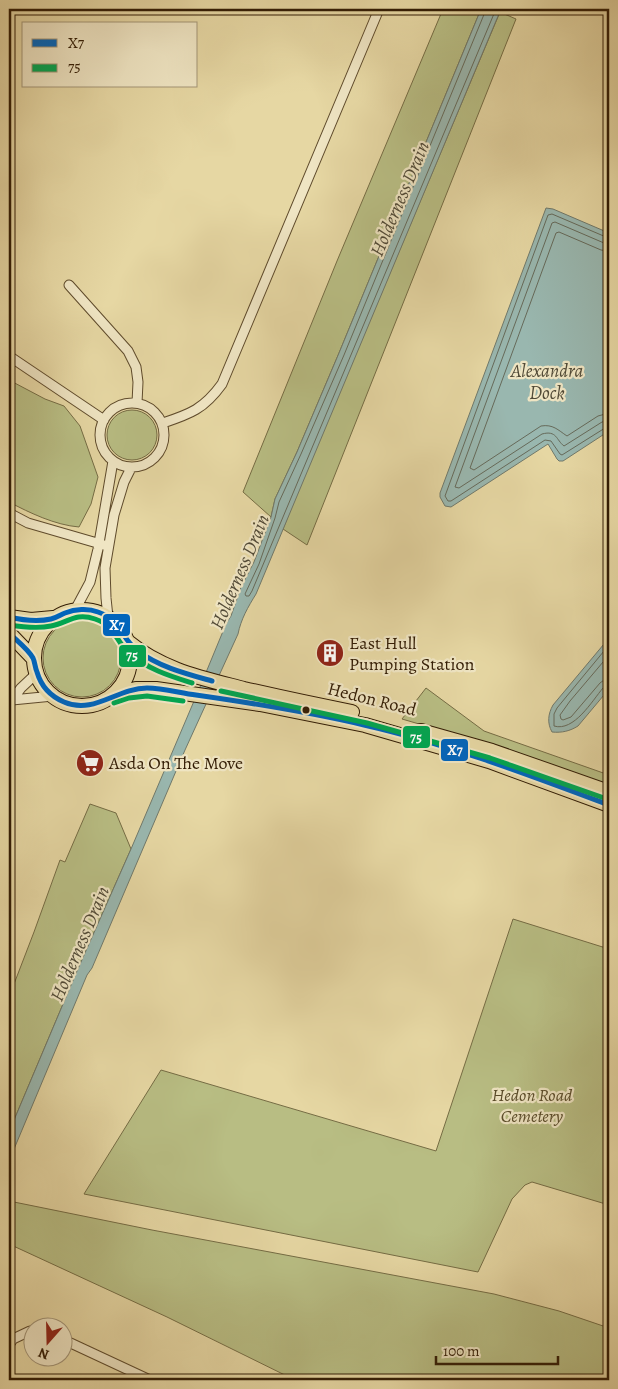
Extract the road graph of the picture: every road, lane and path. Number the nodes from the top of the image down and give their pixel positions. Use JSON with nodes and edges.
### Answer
{"nodes":[{"id":1,"x":379,"y":9,"type":"edge"},
{"id":2,"x":69,"y":285,"type":"dead end"},
{"id":3,"x":9,"y":356,"type":"edge"},
{"id":4,"x":137,"y":403,"type":"junction"},
{"id":5,"x":104,"y":420,"type":"junction"},
{"id":6,"x":163,"y":423,"type":"junction"},
{"id":7,"x":113,"y":461,"type":"junction"},
{"id":8,"x":131,"y":468,"type":"junction"},
{"id":9,"x":9,"y":513,"type":"edge"},
{"id":10,"x":98,"y":544,"type":"junction"},
{"id":11,"x":109,"y":546,"type":"junction"},
{"id":12,"x":75,"y":610,"type":"junction"},
{"id":13,"x":9,"y":617,"type":"edge"},
{"id":14,"x":108,"y":617,"type":"junction"},
{"id":15,"x":54,"y":618,"type":"junction"},
{"id":16,"x":9,"y":633,"type":"edge"},
{"id":17,"x":128,"y":642,"type":"junction"},
{"id":18,"x":33,"y":658,"type":"junction"},
{"id":19,"x":37,"y":674,"type":"junction"},
{"id":20,"x":54,"y":696,"type":"junction"},
{"id":21,"x":112,"y":696,"type":"junction"},
{"id":22,"x":10,"y":701,"type":"edge"},
{"id":23,"x":609,"y":792,"type":"edge"},
{"id":24,"x":609,"y":805,"type":"edge"},
{"id":25,"x":22,"y":1335,"type":"edge"},
{"id":26,"x":72,"y":1344,"type":"edge"},
{"id":27,"x":9,"y":1345,"type":"edge"},
{"id":28,"x":150,"y":1380,"type":"edge"}],
"edges":[{"from":1,"to":6,"type":"street"},
{"from":2,"to":4,"type":"street"},
{"from":3,"to":5,"type":"street"},
{"from":4,"to":5,"type":"street"},
{"from":4,"to":6,"type":"street"},
{"from":5,"to":7,"type":"street"},
{"from":6,"to":8,"type":"street"},
{"from":7,"to":8,"type":"street"},
{"from":7,"to":10,"type":"street"},
{"from":8,"to":11,"type":"street"},
{"from":9,"to":10,"type":"street"},
{"from":10,"to":11,"type":"street"},
{"from":10,"to":12,"type":"street"},
{"from":11,"to":14,"type":"street"},
{"from":12,"to":14,"type":"highway"},
{"from":12,"to":15,"type":"highway"},
{"from":13,"to":15,"type":"highway"},
{"from":14,"to":17,"type":"highway"},
{"from":15,"to":18,"type":"highway"},
{"from":16,"to":18,"type":"highway"},
{"from":17,"to":21,"type":"highway"},
{"from":17,"to":23,"type":"highway","name":"Hedon Road"},
{"from":18,"to":19,"type":"highway"},
{"from":19,"to":20,"type":"highway"},
{"from":19,"to":22,"type":"street"},
{"from":20,"to":21,"type":"highway"},
{"from":20,"to":22,"type":"street"},
{"from":21,"to":24,"type":"highway","name":"Hedon Road"},
{"from":25,"to":27,"type":"street"},
{"from":26,"to":28,"type":"street"}]}
